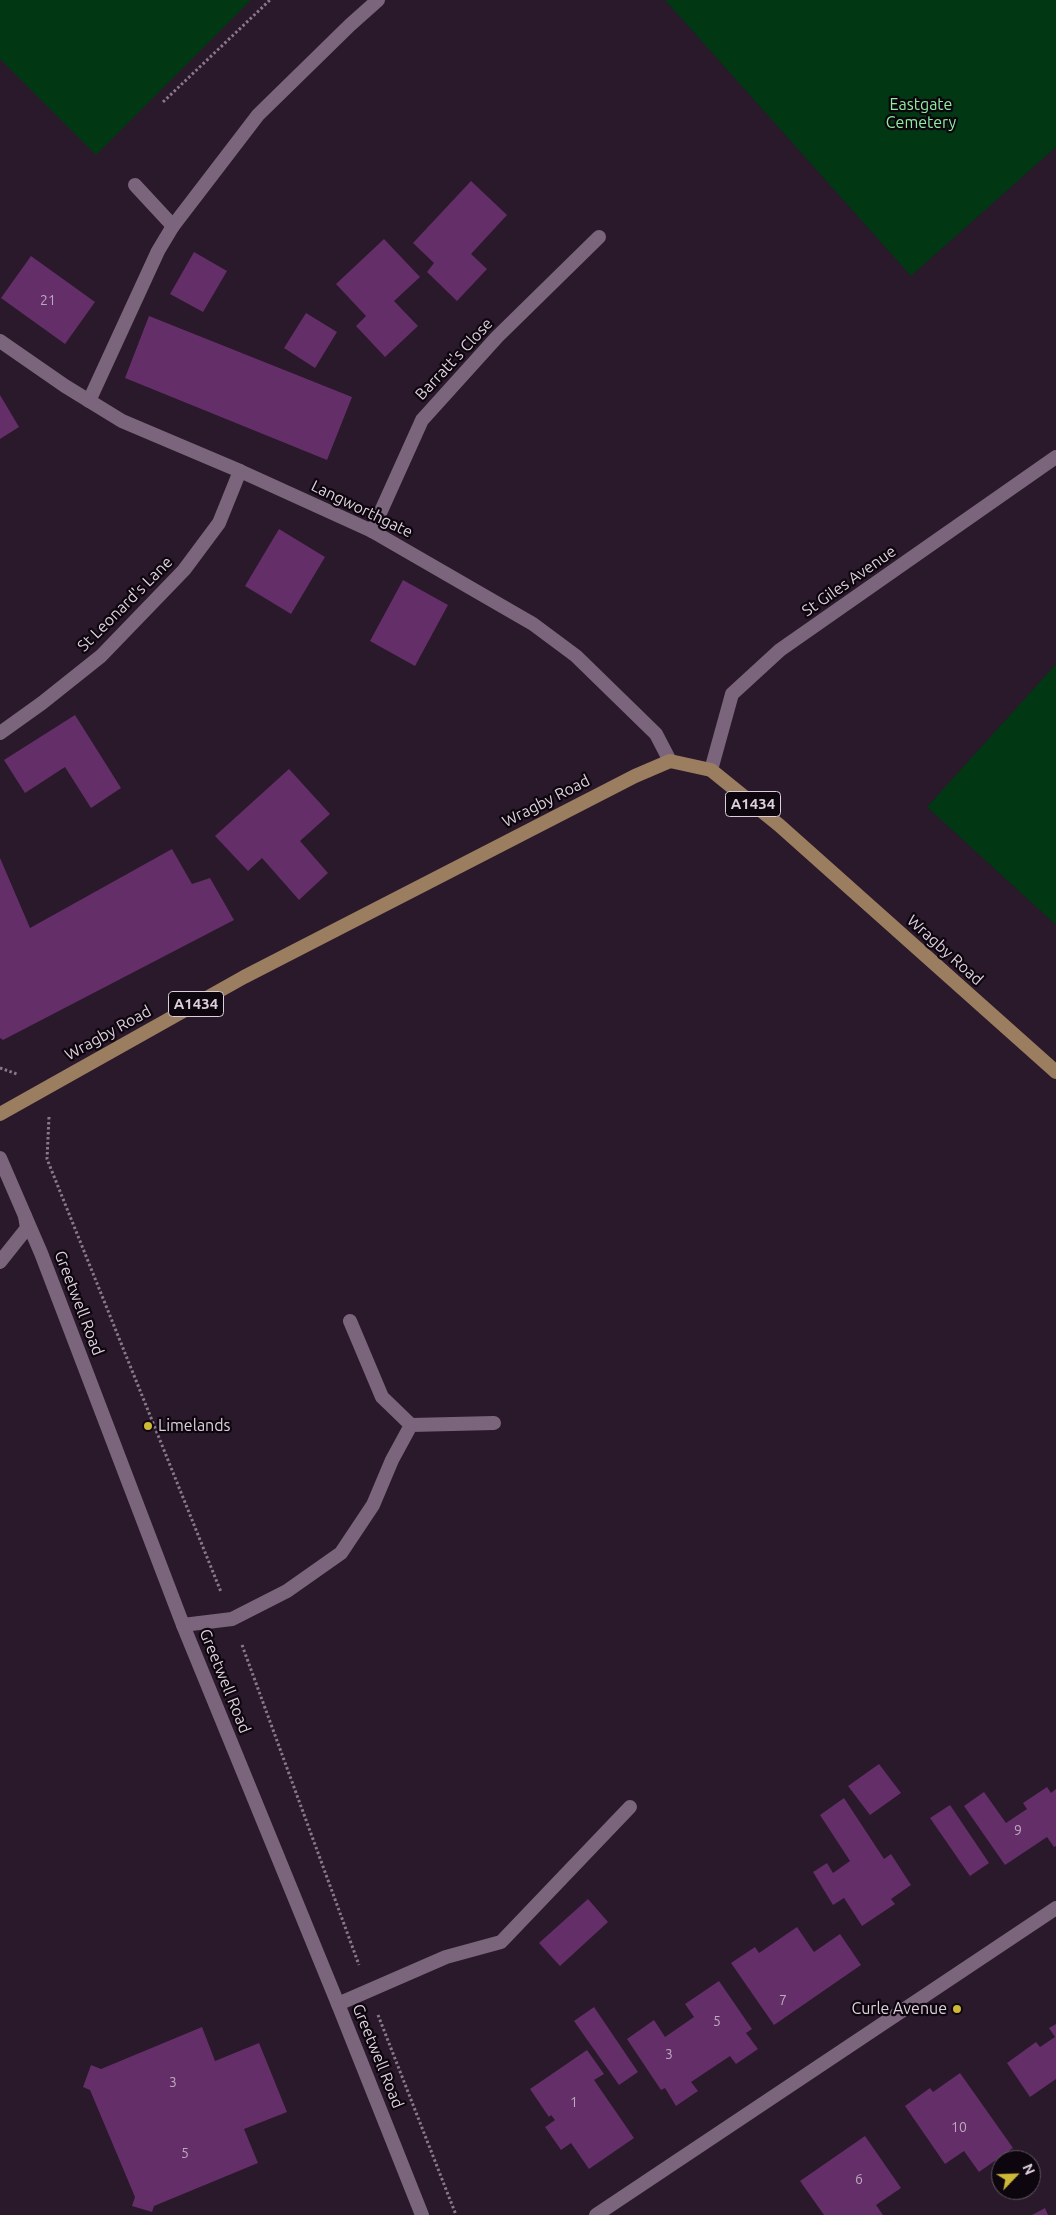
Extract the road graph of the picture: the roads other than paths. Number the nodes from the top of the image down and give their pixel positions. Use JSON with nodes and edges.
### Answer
{"nodes":[{"id":1,"x":378,"y":0,"type":"edge"},
{"id":2,"x":135,"y":185,"type":"dead end"},
{"id":3,"x":174,"y":226,"type":"junction"},
{"id":4,"x":599,"y":237,"type":"dead end"},
{"id":5,"x":0,"y":341,"type":"edge"},
{"id":6,"x":89,"y":401,"type":"junction"},
{"id":7,"x":1056,"y":457,"type":"edge"},
{"id":8,"x":240,"y":471,"type":"junction"},
{"id":9,"x":372,"y":531,"type":"junction"},
{"id":10,"x":0,"y":734,"type":"edge"},
{"id":11,"x":670,"y":761,"type":"junction"},
{"id":12,"x":711,"y":770,"type":"junction"},
{"id":13,"x":1056,"y":1072,"type":"edge"},
{"id":14,"x":0,"y":1114,"type":"edge"},
{"id":15,"x":0,"y":1158,"type":"edge"},
{"id":16,"x":25,"y":1216,"type":"junction"},
{"id":17,"x":0,"y":1262,"type":"edge"},
{"id":18,"x":350,"y":1321,"type":"dead end"},
{"id":19,"x":494,"y":1423,"type":"dead end"},
{"id":20,"x":411,"y":1425,"type":"junction"},
{"id":21,"x":183,"y":1625,"type":"junction"},
{"id":22,"x":630,"y":1808,"type":"dead end"},
{"id":23,"x":1056,"y":1908,"type":"edge"},
{"id":24,"x":338,"y":2004,"type":"junction"},
{"id":25,"x":422,"y":2215,"type":"edge"},
{"id":26,"x":596,"y":2215,"type":"edge"}],
"edges":[{"from":1,"to":3,"type":"street"},
{"from":2,"to":3,"type":"street"},
{"from":3,"to":6,"type":"street"},
{"from":4,"to":9,"type":"street","name":"Barratt's Close"},
{"from":5,"to":6,"type":"street","name":"Langworthgate"},
{"from":6,"to":8,"type":"street","name":"Langworthgate"},
{"from":7,"to":12,"type":"street","name":"St Giles Avenue"},
{"from":8,"to":9,"type":"street","name":"Langworthgate"},
{"from":8,"to":10,"type":"street","name":"St Leonard's Lane"},
{"from":9,"to":11,"type":"street","name":"Langworthgate"},
{"from":11,"to":12,"type":"main road","name":"Wragby Road","number":"A1434"},
{"from":11,"to":14,"type":"main road","name":"Wragby Road","number":"A1434"},
{"from":12,"to":13,"type":"main road","name":"Wragby Road","number":"A1434"},
{"from":15,"to":16,"type":"street","name":"Greetwell Road"},
{"from":16,"to":17,"type":"street"},
{"from":16,"to":21,"type":"street","name":"Greetwell Road"},
{"from":18,"to":20,"type":"street"},
{"from":19,"to":20,"type":"street"},
{"from":20,"to":21,"type":"street"},
{"from":21,"to":24,"type":"street","name":"Greetwell Road"},
{"from":22,"to":24,"type":"street"},
{"from":23,"to":26,"type":"street"},
{"from":24,"to":25,"type":"street","name":"Greetwell Road"}]}
